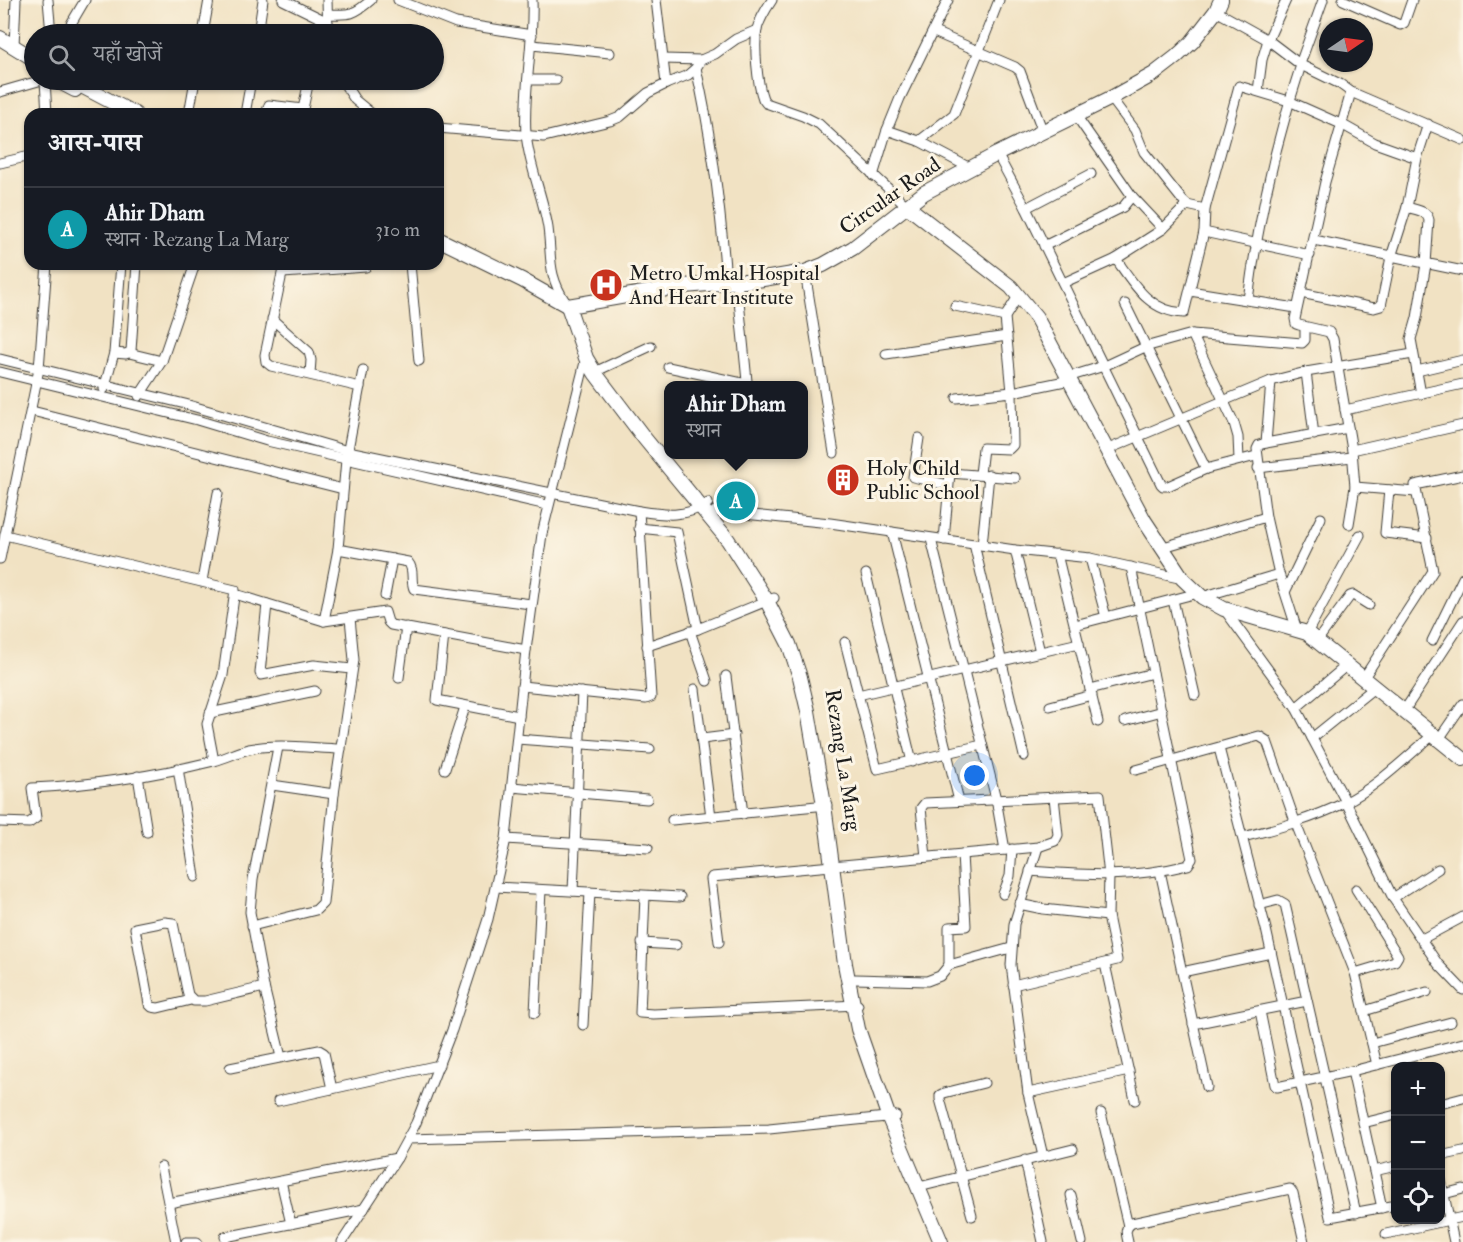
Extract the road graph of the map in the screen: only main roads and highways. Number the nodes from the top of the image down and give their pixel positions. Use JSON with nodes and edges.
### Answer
{"nodes":[{"id":1,"x":1219,"y":6,"type":"edge"},
{"id":2,"x":0,"y":38,"type":"edge"},
{"id":3,"x":7,"y":47,"type":"edge"},
{"id":4,"x":24,"y":55,"type":"edge"},
{"id":5,"x":24,"y":60,"type":"edge"},
{"id":6,"x":75,"y":90,"type":"edge"},
{"id":7,"x":88,"y":90,"type":"edge"},
{"id":8,"x":108,"y":108,"type":"edge"},
{"id":9,"x":123,"y":108,"type":"edge"},
{"id":10,"x":908,"y":207,"type":"junction"},
{"id":11,"x":444,"y":242,"type":"edge"},
{"id":12,"x":568,"y":306,"type":"junction"},
{"id":13,"x":579,"y":339,"type":"junction"},
{"id":14,"x":664,"y":456,"type":"edge"},
{"id":15,"x":664,"y":457,"type":"edge"},
{"id":16,"x":666,"y":459,"type":"edge"},
{"id":17,"x":1463,"y":759,"type":"edge"},
{"id":18,"x":835,"y":865,"type":"junction"},
{"id":19,"x":856,"y":1005,"type":"junction"},
{"id":20,"x":923,"y":1186,"type":"junction"},
{"id":21,"x":941,"y":1242,"type":"edge"},
{"id":22,"x":951,"y":1242,"type":"edge"}],
"edges":[{"from":1,"to":10,"type":"main road","name":"Circular Road"},
{"from":2,"to":3,"type":"main road"},
{"from":3,"to":4,"type":"main road"},
{"from":3,"to":5,"type":"main road"},
{"from":6,"to":8,"type":"main road"},
{"from":7,"to":9,"type":"main road"},
{"from":10,"to":12,"type":"main road","name":"Circular Road"},
{"from":10,"to":17,"type":"main road"},
{"from":11,"to":12,"type":"main road"},
{"from":12,"to":13,"type":"main road","name":"Rezang La Marg"},
{"from":13,"to":14,"type":"main road","name":"Rezang La Marg"},
{"from":13,"to":15,"type":"main road","name":"Rezang La Marg"},
{"from":16,"to":18,"type":"main road","name":"Rezang La Marg"},
{"from":18,"to":19,"type":"main road","name":"Rezang La Marg"},
{"from":18,"to":19,"type":"main road","name":"Rezang La Marg"},
{"from":19,"to":20,"type":"main road","name":"Rezang La Marg"},
{"from":20,"to":21,"type":"main road","name":"Rezang La Marg"},
{"from":20,"to":22,"type":"main road","name":"Rezang La Marg"}]}
